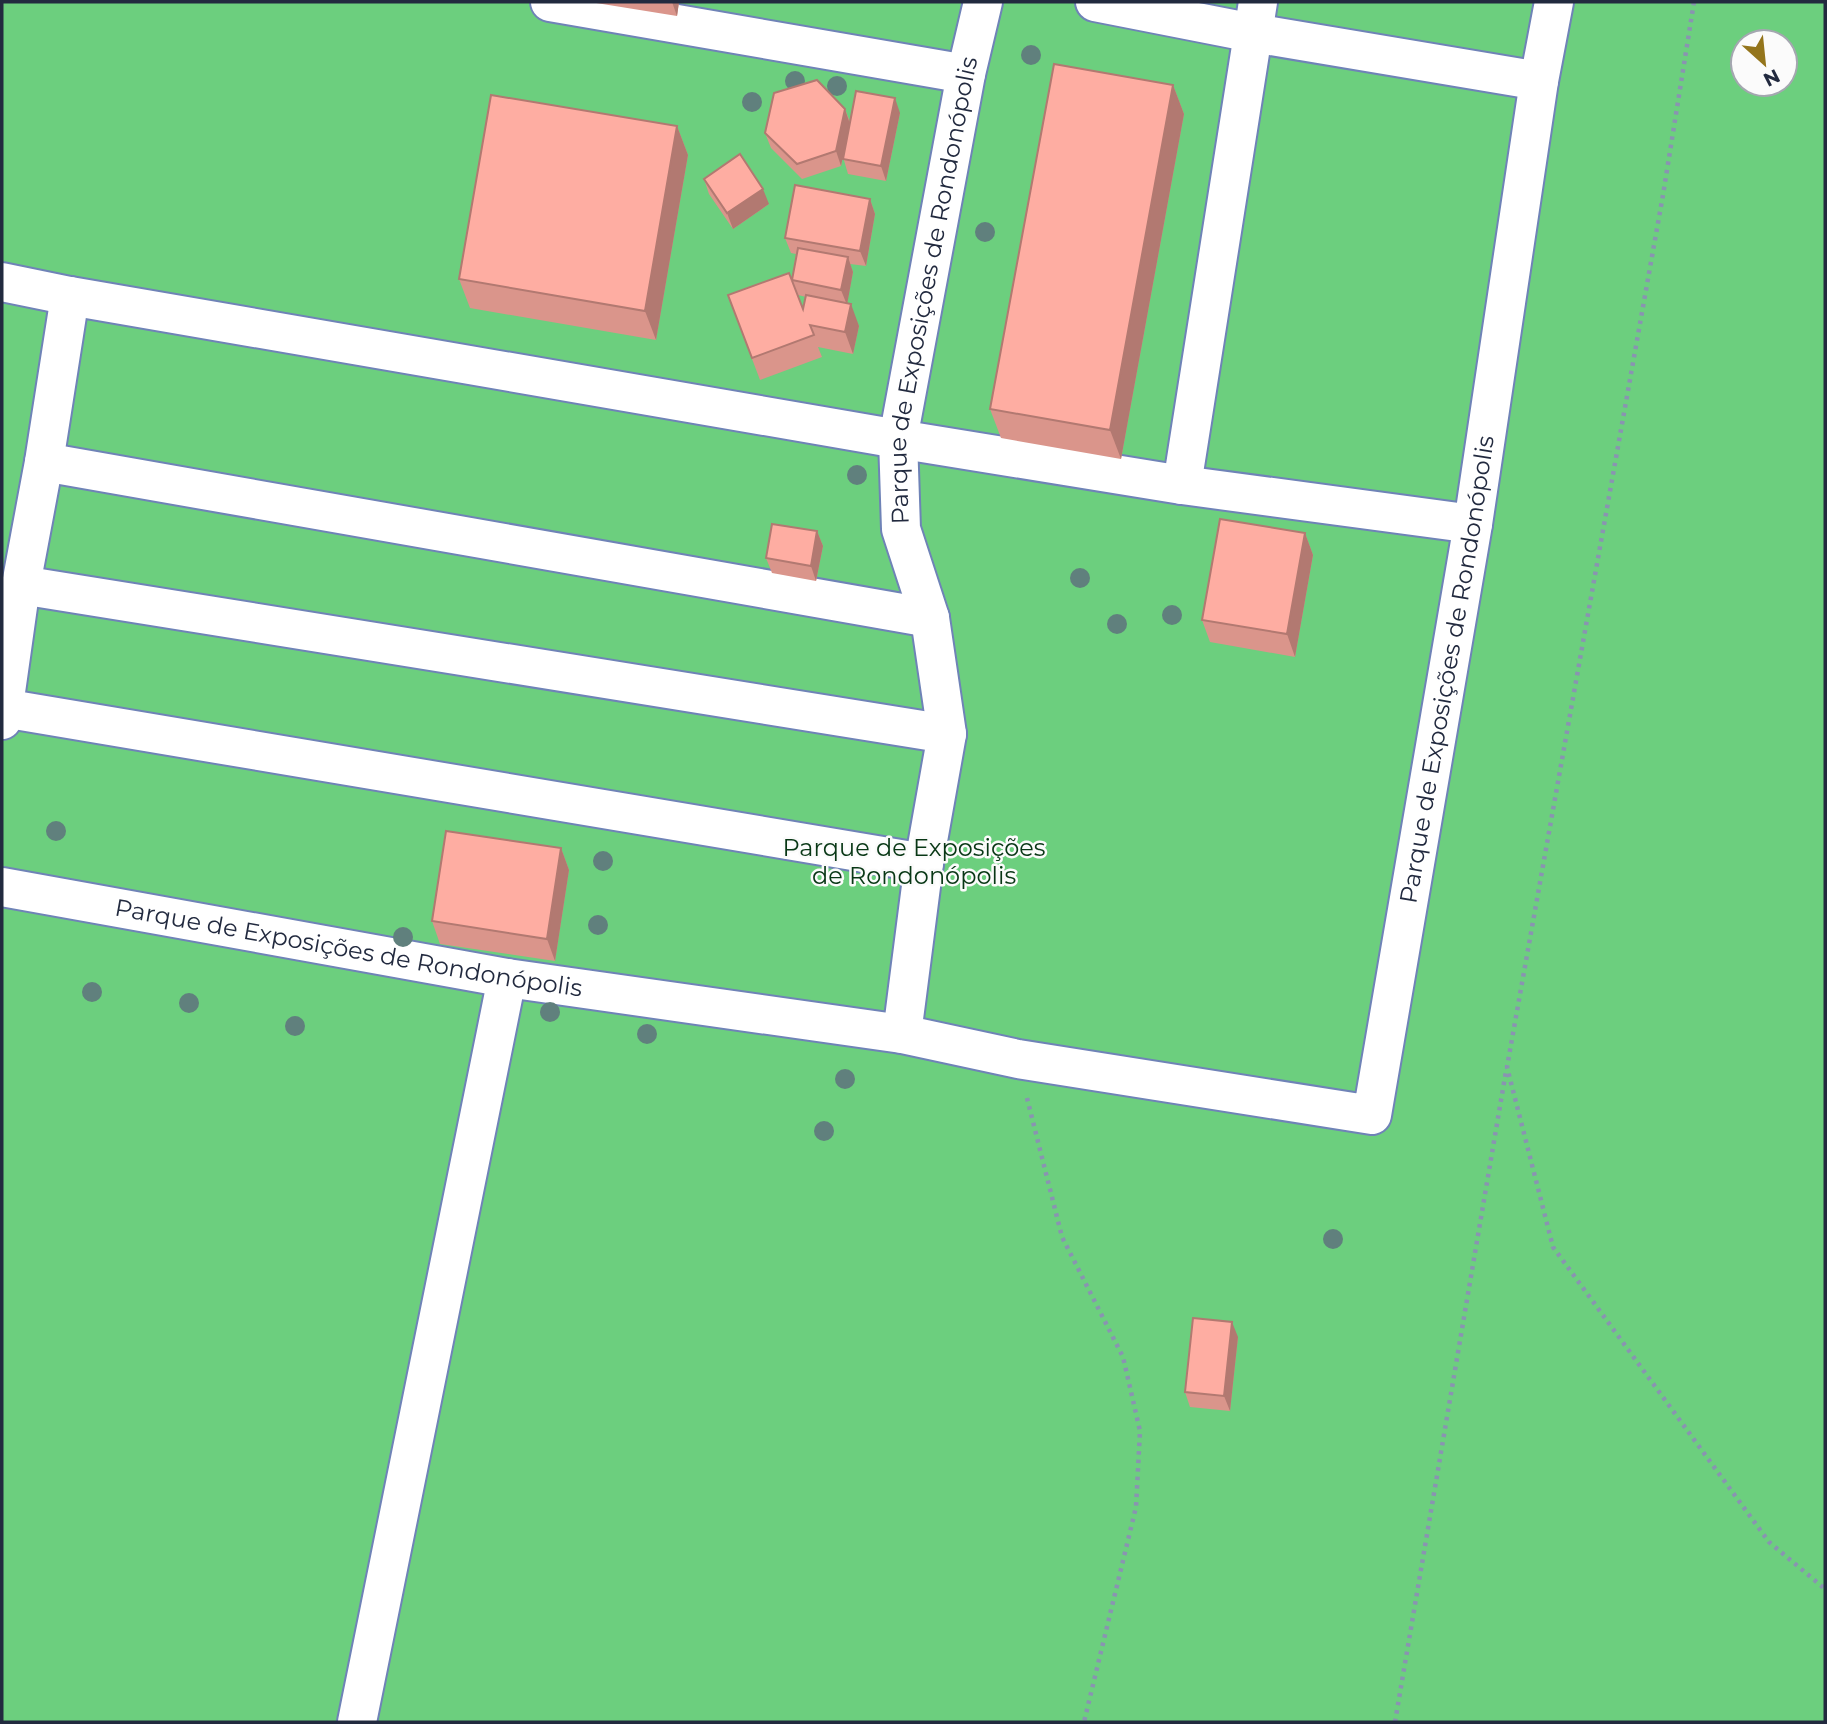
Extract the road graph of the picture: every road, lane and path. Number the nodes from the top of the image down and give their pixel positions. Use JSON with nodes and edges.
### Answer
{"nodes":[{"id":1,"x":550,"y":2,"type":"edge"},
{"id":2,"x":983,"y":2,"type":"edge"},
{"id":3,"x":1096,"y":2,"type":"edge"},
{"id":4,"x":1554,"y":2,"type":"edge"},
{"id":5,"x":1694,"y":2,"type":"edge"},
{"id":6,"x":1255,"y":17,"type":"edge"},
{"id":7,"x":966,"y":74,"type":"junction"},
{"id":8,"x":1539,"y":81,"type":"junction"},
{"id":9,"x":2,"y":282,"type":"edge"},
{"id":10,"x":71,"y":296,"type":"junction"},
{"id":11,"x":898,"y":439,"type":"junction"},
{"id":12,"x":44,"y":462,"type":"junction"},
{"id":13,"x":1182,"y":485,"type":"junction"},
{"id":14,"x":1473,"y":524,"type":"junction"},
{"id":15,"x":22,"y":585,"type":"junction"},
{"id":16,"x":930,"y":618,"type":"junction"},
{"id":17,"x":3,"y":714,"type":"edge"},
{"id":18,"x":947,"y":734,"type":"junction"},
{"id":19,"x":924,"y":863,"type":"junction"},
{"id":20,"x":2,"y":887,"type":"edge"},
{"id":21,"x":507,"y":978,"type":"junction"},
{"id":22,"x":902,"y":1034,"type":"junction"},
{"id":23,"x":1018,"y":1059,"type":"junction"},
{"id":24,"x":1507,"y":1067,"type":"junction"},
{"id":25,"x":1825,"y":1589,"type":"edge"},
{"id":26,"x":358,"y":1722,"type":"edge"},
{"id":27,"x":1084,"y":1722,"type":"edge"},
{"id":28,"x":1395,"y":1722,"type":"edge"}],
"edges":[{"from":1,"to":7,"type":"street"},
{"from":2,"to":7,"type":"street","name":"Parque de Exposições de Rondonópolis"},
{"from":3,"to":6,"type":"street"},
{"from":4,"to":8,"type":"street","name":"Parque de Exposições de Rondonópolis"},
{"from":5,"to":24,"type":"path"},
{"from":6,"to":8,"type":"street"},
{"from":6,"to":13,"type":"street"},
{"from":7,"to":11,"type":"street","name":"Parque de Exposições de Rondonópolis"},
{"from":8,"to":14,"type":"street","name":"Parque de Exposições de Rondonópolis"},
{"from":9,"to":10,"type":"street"},
{"from":10,"to":11,"type":"street"},
{"from":10,"to":12,"type":"street"},
{"from":11,"to":13,"type":"street"},
{"from":11,"to":16,"type":"street","name":"Parque de Exposições de Rondonópolis"},
{"from":12,"to":15,"type":"street"},
{"from":12,"to":16,"type":"street"},
{"from":13,"to":14,"type":"street"},
{"from":14,"to":23,"type":"street","name":"Parque de Exposições de Rondonópolis"},
{"from":15,"to":17,"type":"street"},
{"from":15,"to":18,"type":"street"},
{"from":16,"to":18,"type":"street","name":"Parque de Exposições de Rondonópolis"},
{"from":17,"to":19,"type":"street"},
{"from":18,"to":19,"type":"street","name":"Parque de Exposições de Rondonópolis"},
{"from":19,"to":22,"type":"street","name":"Parque de Exposições de Rondonópolis"},
{"from":20,"to":21,"type":"street","name":"Parque de Exposições de Rondonópolis"},
{"from":21,"to":22,"type":"street","name":"Parque de Exposições de Rondonópolis"},
{"from":21,"to":26,"type":"street"},
{"from":22,"to":23,"type":"street","name":"Parque de Exposições de Rondonópolis"},
{"from":23,"to":27,"type":"path"},
{"from":24,"to":25,"type":"path"},
{"from":24,"to":28,"type":"path"}]}
